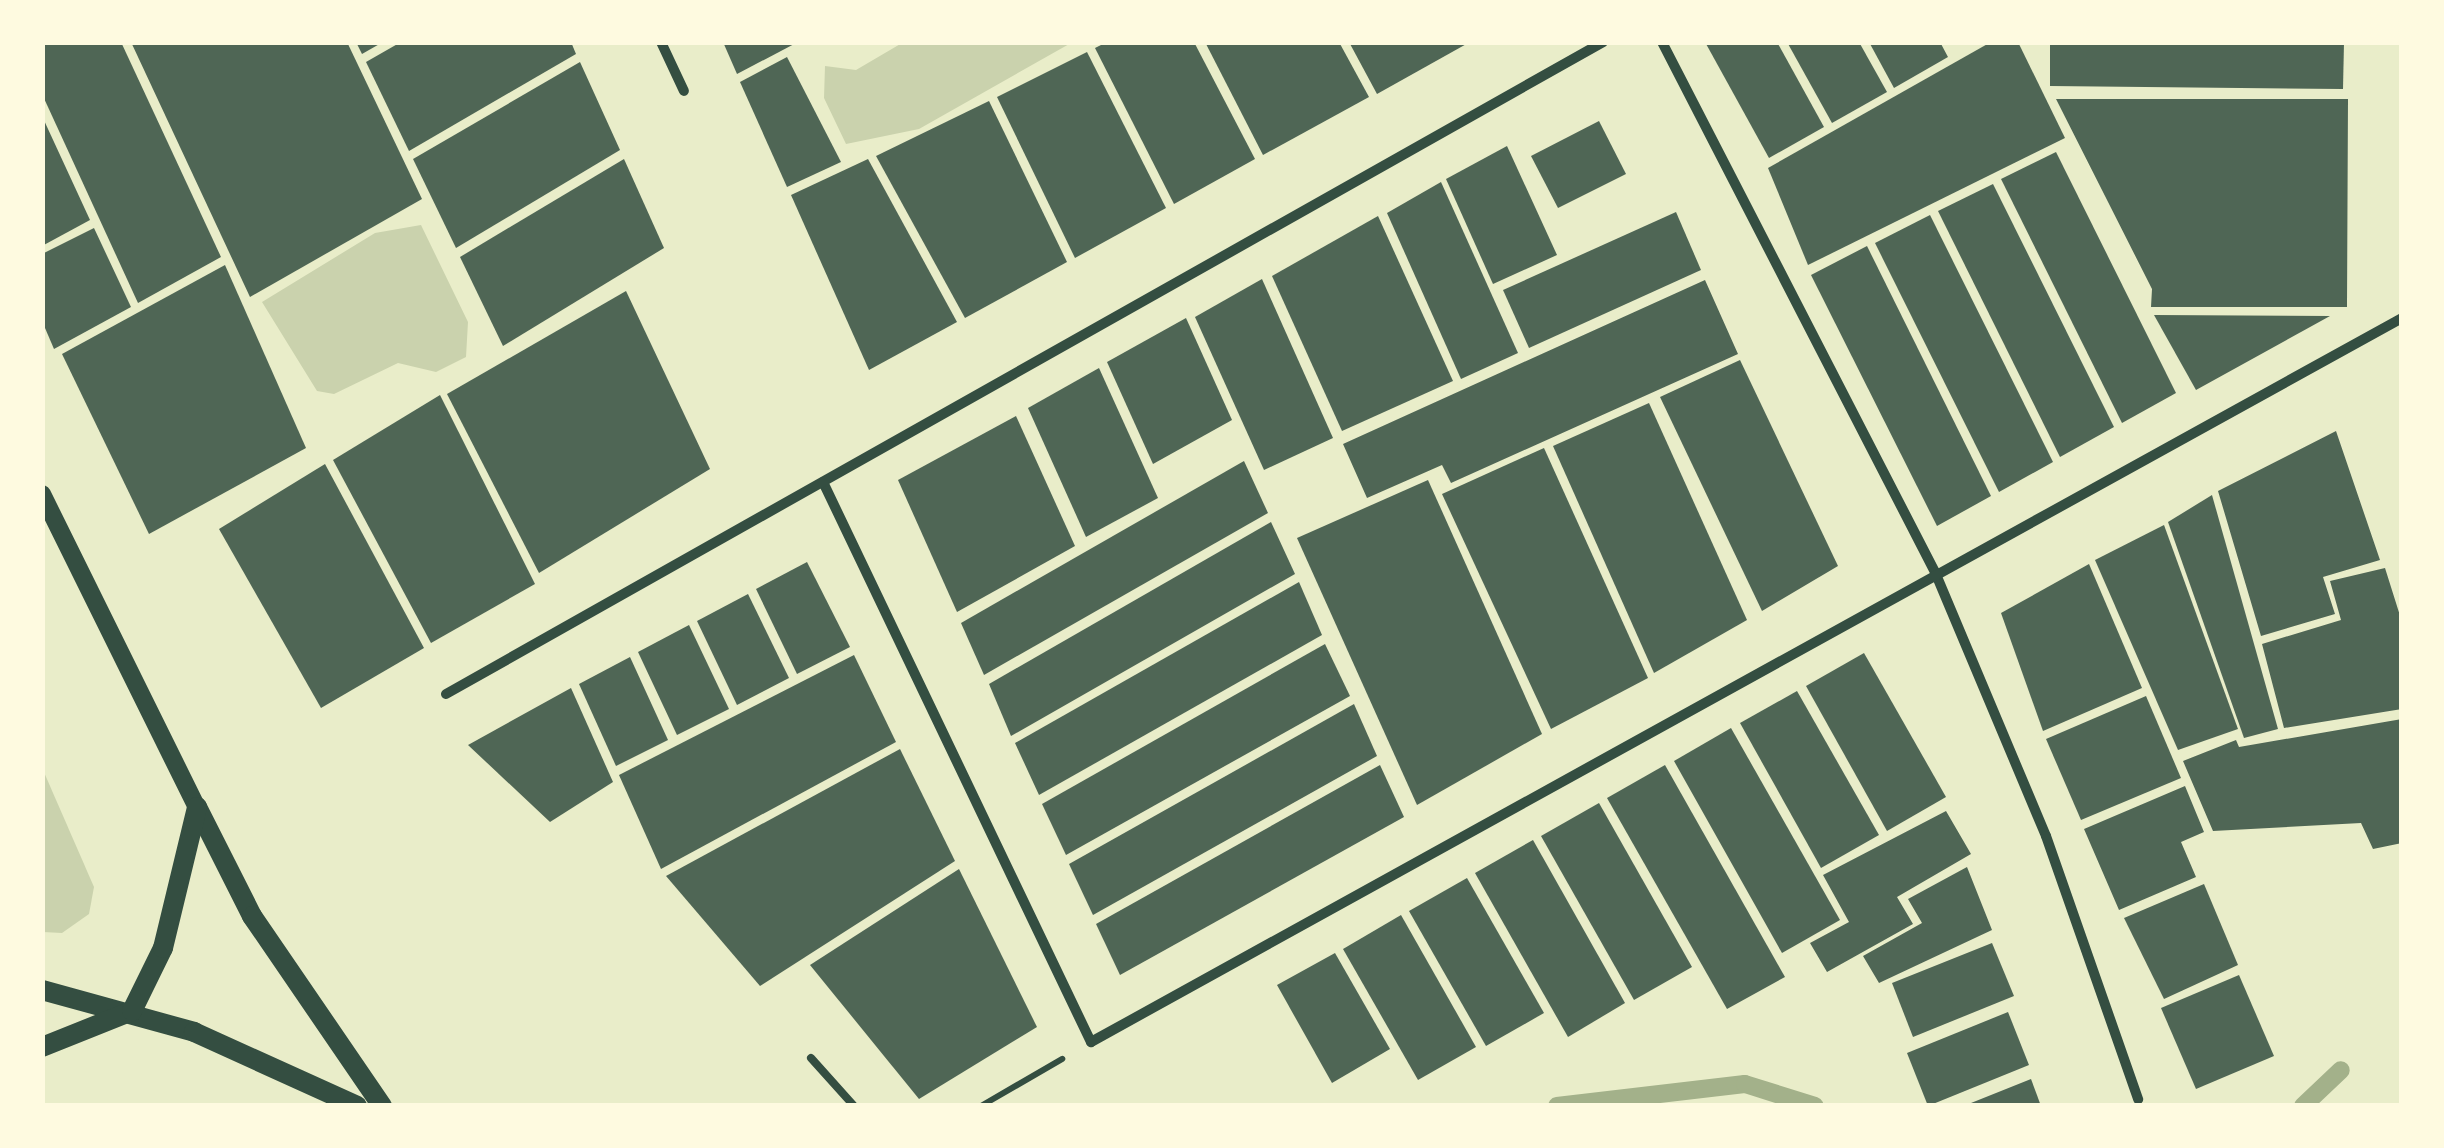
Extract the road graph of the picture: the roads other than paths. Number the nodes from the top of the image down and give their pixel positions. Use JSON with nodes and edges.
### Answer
{"nodes":[{"id":1,"x":661,"y":42,"type":"edge"},
{"id":2,"x":1603,"y":42,"type":"edge"},
{"id":3,"x":1662,"y":42,"type":"edge"},
{"id":4,"x":684,"y":92,"type":"dead end"},
{"id":5,"x":2402,"y":318,"type":"edge"},
{"id":6,"x":823,"y":482,"type":"junction"},
{"id":7,"x":42,"y":494,"type":"edge"},
{"id":8,"x":1935,"y":572,"type":"junction"},
{"id":9,"x":446,"y":694,"type":"dead end"},
{"id":10,"x":197,"y":807,"type":"junction"},
{"id":11,"x":42,"y":990,"type":"edge"},
{"id":12,"x":132,"y":1011,"type":"junction"},
{"id":13,"x":42,"y":1047,"type":"edge"},
{"id":14,"x":810,"y":1058,"type":"dead end"},
{"id":15,"x":2138,"y":1099,"type":"dead end"},
{"id":16,"x":357,"y":1106,"type":"edge"},
{"id":17,"x":382,"y":1106,"type":"edge"},
{"id":18,"x":854,"y":1106,"type":"edge"}],
"edges":[{"from":1,"to":4,"type":"street"},
{"from":2,"to":6,"type":"street"},
{"from":3,"to":8,"type":"street"},
{"from":5,"to":8,"type":"street"},
{"from":6,"to":8,"type":"street"},
{"from":6,"to":9,"type":"street"},
{"from":7,"to":10,"type":"street"},
{"from":8,"to":15,"type":"street"},
{"from":10,"to":12,"type":"main road"},
{"from":10,"to":17,"type":"main road"},
{"from":11,"to":12,"type":"main road"},
{"from":12,"to":13,"type":"main road"},
{"from":12,"to":16,"type":"main road"},
{"from":14,"to":18,"type":"lane"}]}
